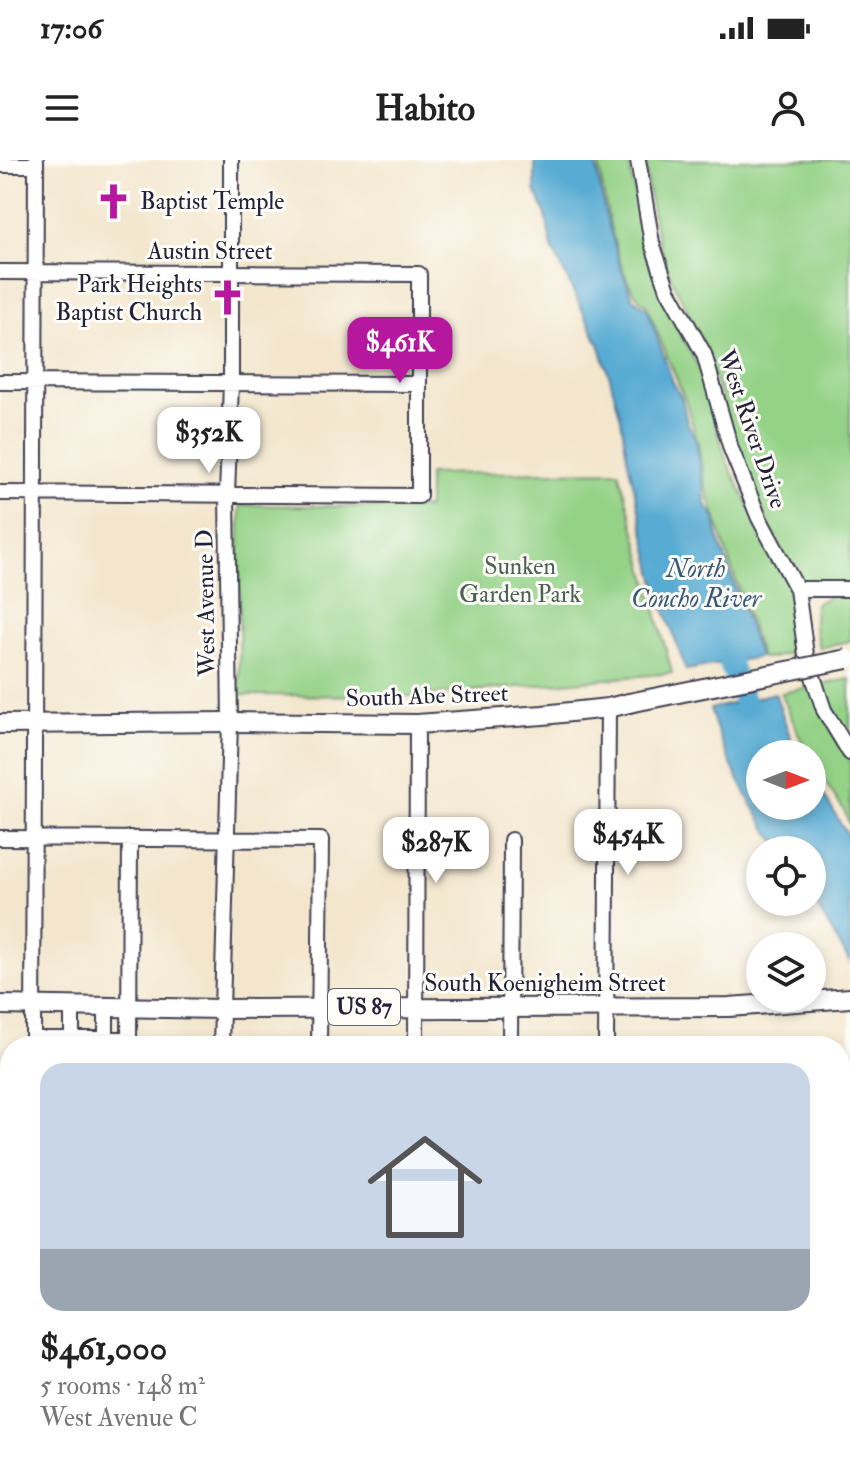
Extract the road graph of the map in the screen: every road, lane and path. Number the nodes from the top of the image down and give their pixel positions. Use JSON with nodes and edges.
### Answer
{"nodes":[{"id":1,"x":231,"y":160,"type":"edge"},
{"id":2,"x":638,"y":160,"type":"edge"},
{"id":3,"x":36,"y":162,"type":"edge"},
{"id":4,"x":0,"y":165,"type":"edge"},
{"id":5,"x":0,"y":272,"type":"edge"},
{"id":6,"x":36,"y":272,"type":"junction"},
{"id":7,"x":231,"y":273,"type":"junction"},
{"id":8,"x":0,"y":382,"type":"edge"},
{"id":9,"x":35,"y":382,"type":"junction"},
{"id":10,"x":231,"y":383,"type":"junction"},
{"id":11,"x":419,"y":384,"type":"junction"},
{"id":12,"x":0,"y":493,"type":"edge"},
{"id":13,"x":35,"y":493,"type":"junction"},
{"id":14,"x":227,"y":495,"type":"junction"},
{"id":15,"x":797,"y":589,"type":"junction"},
{"id":16,"x":850,"y":589,"type":"edge"},
{"id":17,"x":849,"y":658,"type":"edge"},
{"id":18,"x":608,"y":708,"type":"junction"},
{"id":19,"x":230,"y":722,"type":"junction"},
{"id":20,"x":0,"y":724,"type":"edge"},
{"id":21,"x":34,"y":724,"type":"junction"},
{"id":22,"x":417,"y":724,"type":"junction"},
{"id":23,"x":850,"y":753,"type":"edge"},
{"id":24,"x":0,"y":838,"type":"edge"},
{"id":25,"x":34,"y":838,"type":"junction"},
{"id":26,"x":130,"y":838,"type":"junction"},
{"id":27,"x":226,"y":838,"type":"junction"},
{"id":28,"x":511,"y":840,"type":"dead end"},
{"id":29,"x":850,"y":998,"type":"edge"},
{"id":30,"x":0,"y":1005,"type":"edge"},
{"id":31,"x":33,"y":1006,"type":"junction"},
{"id":32,"x":510,"y":1006,"type":"junction"},
{"id":33,"x":607,"y":1006,"type":"junction"},
{"id":34,"x":72,"y":1007,"type":"junction"},
{"id":35,"x":106,"y":1007,"type":"junction"},
{"id":36,"x":129,"y":1007,"type":"junction"},
{"id":37,"x":417,"y":1007,"type":"junction"},
{"id":38,"x":319,"y":1008,"type":"junction"},
{"id":39,"x":221,"y":1009,"type":"junction"},
{"id":40,"x":33,"y":1036,"type":"edge"},
{"id":41,"x":72,"y":1036,"type":"edge"},
{"id":42,"x":106,"y":1036,"type":"edge"},
{"id":43,"x":129,"y":1036,"type":"edge"},
{"id":44,"x":221,"y":1036,"type":"edge"},
{"id":45,"x":319,"y":1036,"type":"edge"},
{"id":46,"x":416,"y":1036,"type":"edge"},
{"id":47,"x":510,"y":1036,"type":"edge"},
{"id":48,"x":606,"y":1036,"type":"edge"}],
"edges":[{"from":1,"to":7,"type":"street","name":"West Avenue D"},
{"from":2,"to":15,"type":"street","name":"West River Drive"},
{"from":3,"to":4,"type":"street"},
{"from":3,"to":6,"type":"street"},
{"from":5,"to":6,"type":"street","name":"Austin Street"},
{"from":6,"to":7,"type":"street","name":"Austin Street"},
{"from":6,"to":9,"type":"street"},
{"from":7,"to":10,"type":"street","name":"West Avenue D"},
{"from":7,"to":11,"type":"street","name":"Austin Street"},
{"from":8,"to":9,"type":"street"},
{"from":9,"to":10,"type":"street"},
{"from":9,"to":13,"type":"street"},
{"from":10,"to":11,"type":"street"},
{"from":10,"to":14,"type":"street","name":"West Avenue D"},
{"from":11,"to":14,"type":"street"},
{"from":12,"to":13,"type":"street"},
{"from":13,"to":14,"type":"street"},
{"from":13,"to":21,"type":"street"},
{"from":14,"to":19,"type":"street","name":"West Avenue D"},
{"from":15,"to":16,"type":"street"},
{"from":15,"to":23,"type":"street","name":"West River Drive"},
{"from":17,"to":18,"type":"main road","name":"South Abe Street","bridge":true},
{"from":18,"to":22,"type":"main road","name":"South Abe Street"},
{"from":18,"to":33,"type":"street"},
{"from":19,"to":21,"type":"main road","name":"South Abe Street"},
{"from":19,"to":22,"type":"main road","name":"South Abe Street"},
{"from":19,"to":27,"type":"street","name":"West Avenue D"},
{"from":20,"to":21,"type":"main road","name":"South Abe Street"},
{"from":21,"to":25,"type":"street"},
{"from":22,"to":37,"type":"street"},
{"from":24,"to":25,"type":"street"},
{"from":25,"to":26,"type":"street"},
{"from":25,"to":31,"type":"street"},
{"from":26,"to":27,"type":"street"},
{"from":26,"to":36,"type":"street"},
{"from":27,"to":38,"type":"street"},
{"from":27,"to":39,"type":"street","name":"West Avenue D"},
{"from":28,"to":32,"type":"street"},
{"from":29,"to":33,"type":"main road","name":"South Koenigheim Street","number":"US 87"},
{"from":30,"to":31,"type":"main road","name":"South Koenigheim Street","number":"US 87"},
{"from":31,"to":34,"type":"main road","name":"South Koenigheim Street","number":"US 87"},
{"from":31,"to":40,"type":"street"},
{"from":32,"to":33,"type":"main road","name":"South Koenigheim Street","number":"US 87"},
{"from":32,"to":37,"type":"main road","name":"South Koenigheim Street","number":"US 87"},
{"from":32,"to":47,"type":"street"},
{"from":33,"to":48,"type":"street"},
{"from":34,"to":35,"type":"main road","name":"South Koenigheim Street","number":"US 87"},
{"from":34,"to":41,"type":"street"},
{"from":35,"to":36,"type":"main road","name":"South Koenigheim Street","number":"US 87"},
{"from":35,"to":42,"type":"street"},
{"from":36,"to":39,"type":"main road","name":"South Koenigheim Street","number":"US 87"},
{"from":36,"to":43,"type":"street"},
{"from":37,"to":38,"type":"main road","name":"South Koenigheim Street","number":"US 87"},
{"from":37,"to":46,"type":"street"},
{"from":38,"to":39,"type":"main road","name":"South Koenigheim Street","number":"US 87"},
{"from":38,"to":45,"type":"street"},
{"from":39,"to":44,"type":"street","name":"West Avenue D"}]}
